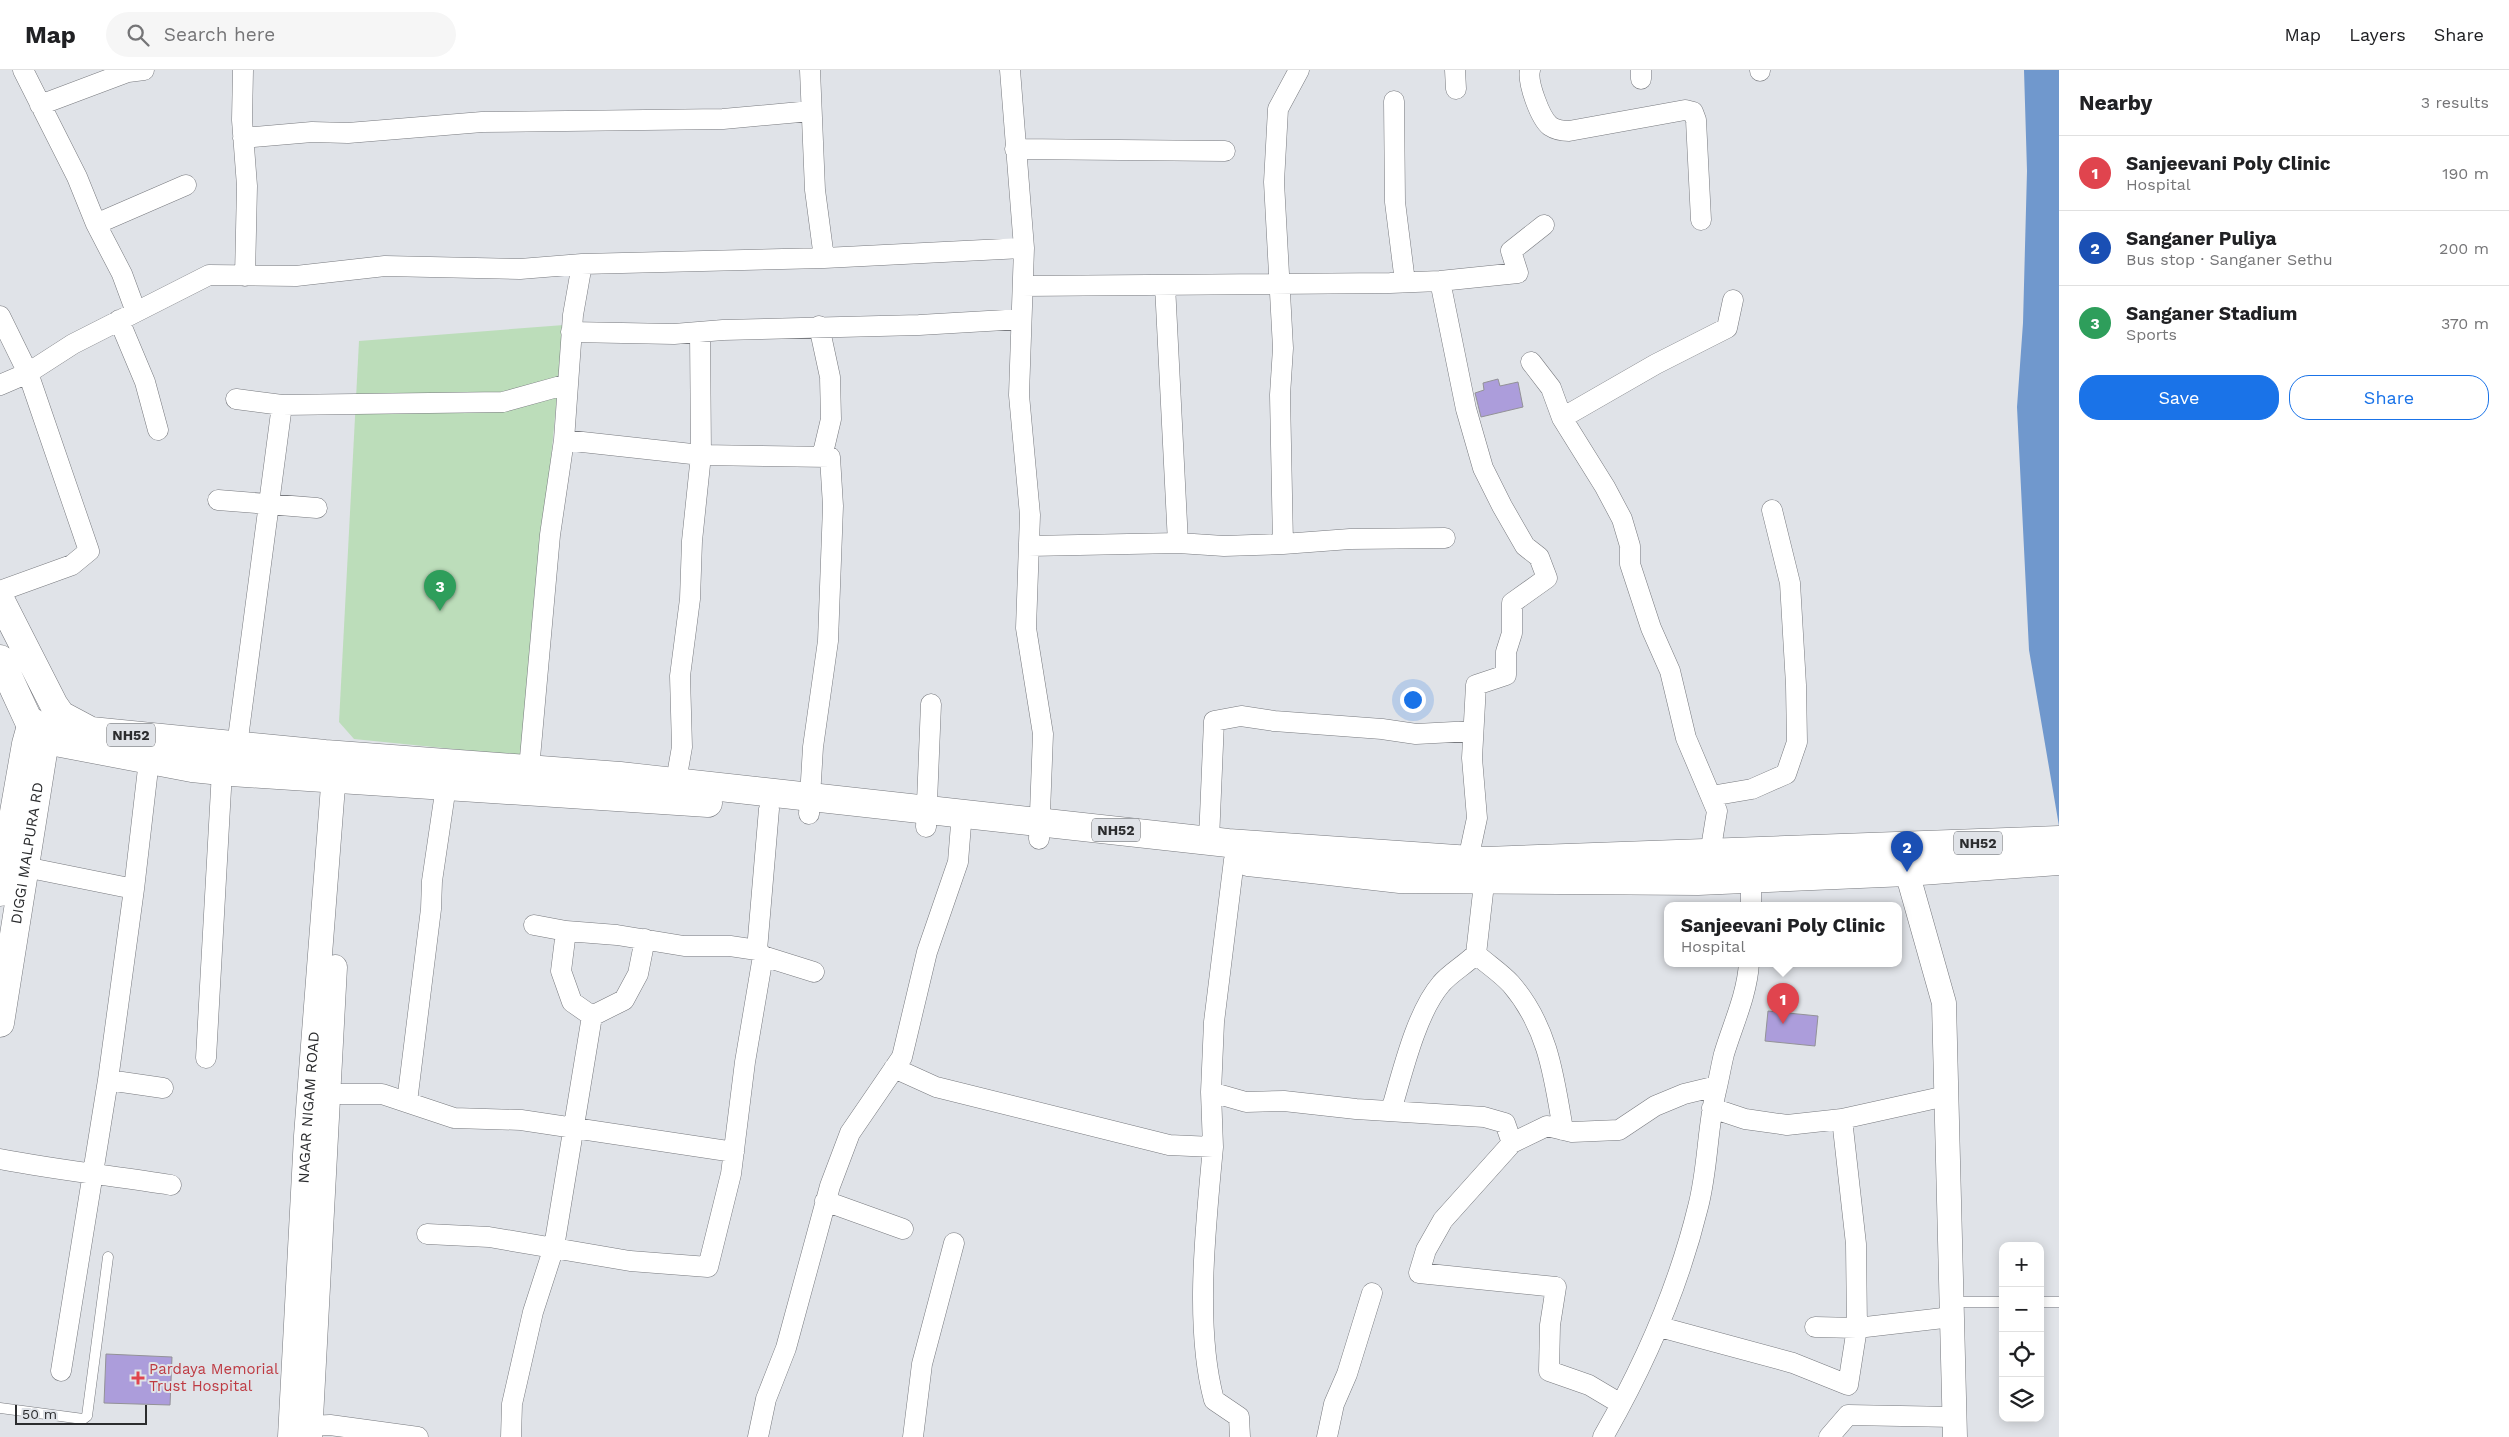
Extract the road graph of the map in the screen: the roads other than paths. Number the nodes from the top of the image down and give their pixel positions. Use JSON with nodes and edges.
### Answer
{"nodes":[{"id":1,"x":23,"y":70,"type":"edge"},
{"id":2,"x":144,"y":70,"type":"edge"},
{"id":3,"x":243,"y":70,"type":"edge"},
{"id":4,"x":810,"y":70,"type":"edge"},
{"id":5,"x":1010,"y":70,"type":"edge"},
{"id":6,"x":1299,"y":70,"type":"edge"},
{"id":7,"x":1530,"y":70,"type":"edge"},
{"id":8,"x":1394,"y":100,"type":"dead end"},
{"id":9,"x":40,"y":105,"type":"junction"},
{"id":10,"x":812,"y":111,"type":"junction"},
{"id":11,"x":244,"y":138,"type":"junction"},
{"id":12,"x":1015,"y":149,"type":"junction"},
{"id":13,"x":1225,"y":151,"type":"dead end"},
{"id":14,"x":186,"y":185,"type":"dead end"},
{"id":15,"x":1702,"y":220,"type":"dead end"},
{"id":16,"x":96,"y":224,"type":"junction"},
{"id":17,"x":1544,"y":225,"type":"dead end"},
{"id":18,"x":1024,"y":248,"type":"junction"},
{"id":19,"x":824,"y":258,"type":"junction"},
{"id":20,"x":582,"y":264,"type":"junction"},
{"id":21,"x":244,"y":276,"type":"junction"},
{"id":22,"x":1440,"y":281,"type":"junction"},
{"id":23,"x":1405,"y":282,"type":"junction"},
{"id":24,"x":1279,"y":284,"type":"junction"},
{"id":25,"x":1165,"y":285,"type":"junction"},
{"id":26,"x":1023,"y":286,"type":"junction"},
{"id":27,"x":1732,"y":300,"type":"dead end"},
{"id":28,"x":0,"y":316,"type":"edge"},
{"id":29,"x":127,"y":316,"type":"junction"},
{"id":30,"x":1022,"y":319,"type":"junction"},
{"id":31,"x":819,"y":326,"type":"junction"},
{"id":32,"x":572,"y":332,"type":"junction"},
{"id":33,"x":700,"y":332,"type":"junction"},
{"id":34,"x":1531,"y":362,"type":"dead end"},
{"id":35,"x":28,"y":373,"type":"junction"},
{"id":36,"x":568,"y":384,"type":"junction"},
{"id":37,"x":0,"y":385,"type":"edge"},
{"id":38,"x":236,"y":399,"type":"dead end"},
{"id":39,"x":282,"y":405,"type":"junction"},
{"id":40,"x":1562,"y":418,"type":"junction"},
{"id":41,"x":158,"y":430,"type":"dead end"},
{"id":42,"x":564,"y":440,"type":"junction"},
{"id":43,"x":701,"y":455,"type":"junction"},
{"id":44,"x":822,"y":457,"type":"junction"},
{"id":45,"x":218,"y":500,"type":"dead end"},
{"id":46,"x":268,"y":505,"type":"junction"},
{"id":47,"x":317,"y":508,"type":"dead end"},
{"id":48,"x":1772,"y":510,"type":"dead end"},
{"id":49,"x":1445,"y":538,"type":"dead end"},
{"id":50,"x":1178,"y":543,"type":"junction"},
{"id":51,"x":1283,"y":544,"type":"junction"},
{"id":52,"x":1029,"y":546,"type":"junction"},
{"id":53,"x":0,"y":591,"type":"edge"},
{"id":54,"x":0,"y":599,"type":"edge"},
{"id":55,"x":0,"y":659,"type":"edge"},
{"id":56,"x":931,"y":704,"type":"dead end"},
{"id":57,"x":58,"y":710,"type":"junction"},
{"id":58,"x":1473,"y":731,"type":"junction"},
{"id":59,"x":38,"y":733,"type":"junction"},
{"id":60,"x":237,"y":746,"type":"junction"},
{"id":61,"x":149,"y":760,"type":"junction"},
{"id":62,"x":342,"y":768,"type":"junction"},
{"id":63,"x":529,"y":769,"type":"junction"},
{"id":64,"x":222,"y":771,"type":"junction"},
{"id":65,"x":676,"y":781,"type":"junction"},
{"id":66,"x":446,"y":786,"type":"junction"},
{"id":67,"x":1711,"y":796,"type":"junction"},
{"id":68,"x":810,"y":804,"type":"junction"},
{"id":69,"x":769,"y":809,"type":"junction"},
{"id":70,"x":926,"y":817,"type":"junction"},
{"id":71,"x":961,"y":821,"type":"junction"},
{"id":72,"x":5,"y":824,"type":"edge"},
{"id":73,"x":1040,"y":830,"type":"junction"},
{"id":74,"x":1209,"y":840,"type":"junction"},
{"id":75,"x":2059,"y":840,"type":"edge"},
{"id":76,"x":1710,"y":854,"type":"junction"},
{"id":77,"x":1234,"y":860,"type":"junction"},
{"id":78,"x":2059,"y":861,"type":"edge"},
{"id":79,"x":25,"y":867,"type":"junction"},
{"id":80,"x":1479,"y":871,"type":"junction"},
{"id":81,"x":1907,"y":872,"type":"junction"},
{"id":82,"x":1751,"y":879,"type":"junction"},
{"id":83,"x":134,"y":889,"type":"junction"},
{"id":84,"x":0,"y":892,"type":"edge"},
{"id":85,"x":1751,"y":902,"type":"edge"},
{"id":86,"x":534,"y":925,"type":"dead end"},
{"id":87,"x":566,"y":931,"type":"junction"},
{"id":88,"x":645,"y":940,"type":"junction"},
{"id":89,"x":760,"y":953,"type":"junction"},
{"id":90,"x":1476,"y":954,"type":"junction"},
{"id":91,"x":1748,"y":967,"type":"edge"},
{"id":92,"x":814,"y":972,"type":"dead end"},
{"id":93,"x":592,"y":1016,"type":"junction"},
{"id":94,"x":0,"y":1023,"type":"edge"},
{"id":95,"x":206,"y":1058,"type":"dead end"},
{"id":96,"x":894,"y":1068,"type":"junction"},
{"id":97,"x":108,"y":1080,"type":"junction"},
{"id":98,"x":1717,"y":1086,"type":"junction"},
{"id":99,"x":163,"y":1088,"type":"dead end"},
{"id":100,"x":1211,"y":1092,"type":"junction"},
{"id":101,"x":329,"y":1094,"type":"junction"},
{"id":102,"x":1946,"y":1096,"type":"junction"},
{"id":103,"x":407,"y":1102,"type":"junction"},
{"id":104,"x":1712,"y":1108,"type":"junction"},
{"id":105,"x":1391,"y":1111,"type":"junction"},
{"id":106,"x":1842,"y":1119,"type":"junction"},
{"id":107,"x":574,"y":1128,"type":"junction"},
{"id":108,"x":1563,"y":1130,"type":"junction"},
{"id":109,"x":1512,"y":1143,"type":"junction"},
{"id":110,"x":1213,"y":1147,"type":"junction"},
{"id":111,"x":734,"y":1152,"type":"junction"},
{"id":112,"x":0,"y":1159,"type":"edge"},
{"id":113,"x":92,"y":1172,"type":"junction"},
{"id":114,"x":171,"y":1185,"type":"dead end"},
{"id":115,"x":826,"y":1201,"type":"junction"},
{"id":116,"x":903,"y":1229,"type":"dead end"},
{"id":117,"x":427,"y":1234,"type":"dead end"},
{"id":118,"x":954,"y":1243,"type":"dead end"},
{"id":119,"x":554,"y":1247,"type":"junction"},
{"id":120,"x":108,"y":1257,"type":"dead end"},
{"id":121,"x":1372,"y":1293,"type":"dead end"},
{"id":122,"x":2044,"y":1302,"type":"edge"},
{"id":123,"x":2059,"y":1302,"type":"edge"},
{"id":124,"x":1999,"y":1303,"type":"edge"},
{"id":125,"x":1952,"y":1309,"type":"junction"},
{"id":126,"x":1660,"y":1327,"type":"junction"},
{"id":127,"x":1815,"y":1327,"type":"dead end"},
{"id":128,"x":1857,"y":1328,"type":"junction"},
{"id":129,"x":61,"y":1371,"type":"dead end"},
{"id":130,"x":1621,"y":1404,"type":"junction"},
{"id":131,"x":0,"y":1408,"type":"edge"},
{"id":132,"x":1954,"y":1427,"type":"edge"},
{"id":133,"x":303,"y":1433,"type":"edge"},
{"id":134,"x":418,"y":1437,"type":"edge"},
{"id":135,"x":511,"y":1437,"type":"edge"},
{"id":136,"x":758,"y":1437,"type":"edge"},
{"id":137,"x":913,"y":1437,"type":"edge"},
{"id":138,"x":1240,"y":1437,"type":"edge"},
{"id":139,"x":1327,"y":1437,"type":"edge"},
{"id":140,"x":1603,"y":1437,"type":"edge"},
{"id":141,"x":1830,"y":1437,"type":"edge"}],
"edges":[{"from":1,"to":9,"type":"street"},
{"from":2,"to":9,"type":"street"},
{"from":3,"to":11,"type":"street"},
{"from":4,"to":10,"type":"street"},
{"from":5,"to":12,"type":"street"},
{"from":6,"to":24,"type":"street"},
{"from":7,"to":15,"type":"street"},
{"from":8,"to":23,"type":"street"},
{"from":9,"to":16,"type":"street"},
{"from":10,"to":11,"type":"street"},
{"from":10,"to":19,"type":"street"},
{"from":11,"to":21,"type":"street"},
{"from":12,"to":13,"type":"street"},
{"from":12,"to":18,"type":"street"},
{"from":14,"to":16,"type":"street"},
{"from":16,"to":29,"type":"street"},
{"from":17,"to":22,"type":"street"},
{"from":18,"to":19,"type":"street"},
{"from":18,"to":26,"type":"street"},
{"from":19,"to":20,"type":"street"},
{"from":20,"to":21,"type":"street"},
{"from":20,"to":32,"type":"street"},
{"from":21,"to":29,"type":"street"},
{"from":22,"to":23,"type":"street"},
{"from":22,"to":58,"type":"street"},
{"from":23,"to":24,"type":"street"},
{"from":24,"to":25,"type":"street"},
{"from":24,"to":51,"type":"street"},
{"from":25,"to":26,"type":"street"},
{"from":25,"to":50,"type":"street"},
{"from":26,"to":30,"type":"street"},
{"from":27,"to":40,"type":"street"},
{"from":28,"to":35,"type":"street"},
{"from":29,"to":35,"type":"street"},
{"from":29,"to":41,"type":"street"},
{"from":30,"to":31,"type":"street"},
{"from":30,"to":52,"type":"street"},
{"from":31,"to":33,"type":"street"},
{"from":31,"to":44,"type":"street"},
{"from":32,"to":33,"type":"street"},
{"from":32,"to":36,"type":"street"},
{"from":33,"to":43,"type":"street"},
{"from":34,"to":40,"type":"street"},
{"from":35,"to":37,"type":"street"},
{"from":35,"to":53,"type":"street"},
{"from":36,"to":39,"type":"street"},
{"from":36,"to":42,"type":"street"},
{"from":38,"to":39,"type":"street"},
{"from":39,"to":46,"type":"street"},
{"from":40,"to":67,"type":"street"},
{"from":42,"to":43,"type":"street"},
{"from":42,"to":63,"type":"street"},
{"from":43,"to":44,"type":"street"},
{"from":43,"to":65,"type":"street"},
{"from":44,"to":68,"type":"street"},
{"from":45,"to":46,"type":"street"},
{"from":46,"to":47,"type":"street"},
{"from":46,"to":60,"type":"street"},
{"from":48,"to":67,"type":"street"},
{"from":49,"to":51,"type":"street"},
{"from":50,"to":51,"type":"street"},
{"from":50,"to":52,"type":"street"},
{"from":52,"to":73,"type":"street"},
{"from":54,"to":57,"type":"main road"},
{"from":55,"to":59,"type":"main road"},
{"from":56,"to":70,"type":"street"},
{"from":57,"to":59,"type":"main road","name":"DIGGI MALPURA RD"},
{"from":57,"to":60,"type":"main road","number":"NH52"},
{"from":58,"to":74,"type":"street"},
{"from":58,"to":80,"type":"street"},
{"from":59,"to":61,"type":"main road","number":"NH52"},
{"from":59,"to":72,"type":"main road","name":"DIGGI MALPURA RD"},
{"from":59,"to":79,"type":"main road","name":"DIGGI MALPURA RD"},
{"from":60,"to":62,"type":"main road","number":"NH52"},
{"from":61,"to":64,"type":"main road","number":"NH52"},
{"from":61,"to":83,"type":"street"},
{"from":62,"to":63,"type":"main road","number":"NH52"},
{"from":62,"to":64,"type":"main road","number":"NH52"},
{"from":62,"to":66,"type":"main road","number":"NH52"},
{"from":62,"to":101,"type":"street","name":"NAGAR NIGAM ROAD"},
{"from":62,"to":133,"type":"street","name":"NAGAR NIGAM ROAD"},
{"from":63,"to":65,"type":"main road","number":"NH52"},
{"from":64,"to":95,"type":"street"},
{"from":65,"to":68,"type":"main road","number":"NH52"},
{"from":66,"to":69,"type":"main road","number":"NH52"},
{"from":66,"to":103,"type":"street"},
{"from":67,"to":76,"type":"street"},
{"from":68,"to":69,"type":"main road","number":"NH52"},
{"from":68,"to":70,"type":"main road","number":"NH52"},
{"from":69,"to":89,"type":"street"},
{"from":70,"to":71,"type":"main road","number":"NH52"},
{"from":71,"to":73,"type":"main road","number":"NH52"},
{"from":71,"to":96,"type":"street"},
{"from":72,"to":84,"type":"main road","name":"DIGGI MALPURA RD"},
{"from":73,"to":74,"type":"main road","number":"NH52"},
{"from":73,"to":77,"type":"main road","number":"NH52"},
{"from":74,"to":80,"type":"main road","number":"NH52"},
{"from":75,"to":76,"type":"main road","number":"NH52"},
{"from":76,"to":80,"type":"main road","number":"NH52"},
{"from":77,"to":80,"type":"main road","number":"NH52"},
{"from":77,"to":100,"type":"street"},
{"from":78,"to":81,"type":"main road","number":"NH52"},
{"from":79,"to":83,"type":"street"},
{"from":79,"to":94,"type":"main road","name":"DIGGI MALPURA RD"},
{"from":80,"to":82,"type":"main road","number":"NH52"},
{"from":80,"to":90,"type":"street"},
{"from":81,"to":82,"type":"main road","number":"NH52"},
{"from":81,"to":102,"type":"street"},
{"from":82,"to":85,"type":"street"},
{"from":83,"to":97,"type":"street"},
{"from":86,"to":87,"type":"street"},
{"from":87,"to":88,"type":"street"},
{"from":87,"to":93,"type":"street"},
{"from":88,"to":89,"type":"street"},
{"from":88,"to":93,"type":"street"},
{"from":89,"to":92,"type":"street"},
{"from":89,"to":111,"type":"street"},
{"from":90,"to":105,"type":"street"},
{"from":90,"to":108,"type":"street"},
{"from":91,"to":98,"type":"street"},
{"from":93,"to":107,"type":"street"},
{"from":96,"to":110,"type":"street"},
{"from":96,"to":115,"type":"street"},
{"from":97,"to":99,"type":"street"},
{"from":97,"to":113,"type":"street"},
{"from":98,"to":104,"type":"street"},
{"from":98,"to":108,"type":"street"},
{"from":100,"to":105,"type":"street"},
{"from":100,"to":110,"type":"street"},
{"from":101,"to":103,"type":"street"},
{"from":101,"to":133,"type":"street","name":"NAGAR NIGAM ROAD"},
{"from":102,"to":106,"type":"street"},
{"from":102,"to":125,"type":"street"},
{"from":103,"to":107,"type":"street"},
{"from":104,"to":106,"type":"street"},
{"from":104,"to":126,"type":"street"},
{"from":105,"to":109,"type":"street"},
{"from":106,"to":128,"type":"street"},
{"from":107,"to":111,"type":"street"},
{"from":107,"to":119,"type":"street"},
{"from":108,"to":109,"type":"street"},
{"from":109,"to":130,"type":"street"},
{"from":110,"to":138,"type":"street"},
{"from":111,"to":119,"type":"street"},
{"from":112,"to":113,"type":"street"},
{"from":113,"to":114,"type":"street"},
{"from":113,"to":129,"type":"street"},
{"from":115,"to":116,"type":"street"},
{"from":115,"to":136,"type":"street"},
{"from":117,"to":119,"type":"street"},
{"from":118,"to":137,"type":"street"},
{"from":119,"to":135,"type":"street"},
{"from":120,"to":131,"type":"lane"},
{"from":121,"to":139,"type":"street"},
{"from":122,"to":123,"type":"lane"},
{"from":124,"to":125,"type":"lane"},
{"from":125,"to":128,"type":"street"},
{"from":125,"to":132,"type":"street"},
{"from":126,"to":128,"type":"street"},
{"from":126,"to":130,"type":"street"},
{"from":127,"to":128,"type":"street"},
{"from":130,"to":140,"type":"street"},
{"from":132,"to":141,"type":"street"},
{"from":133,"to":134,"type":"street"}]}
